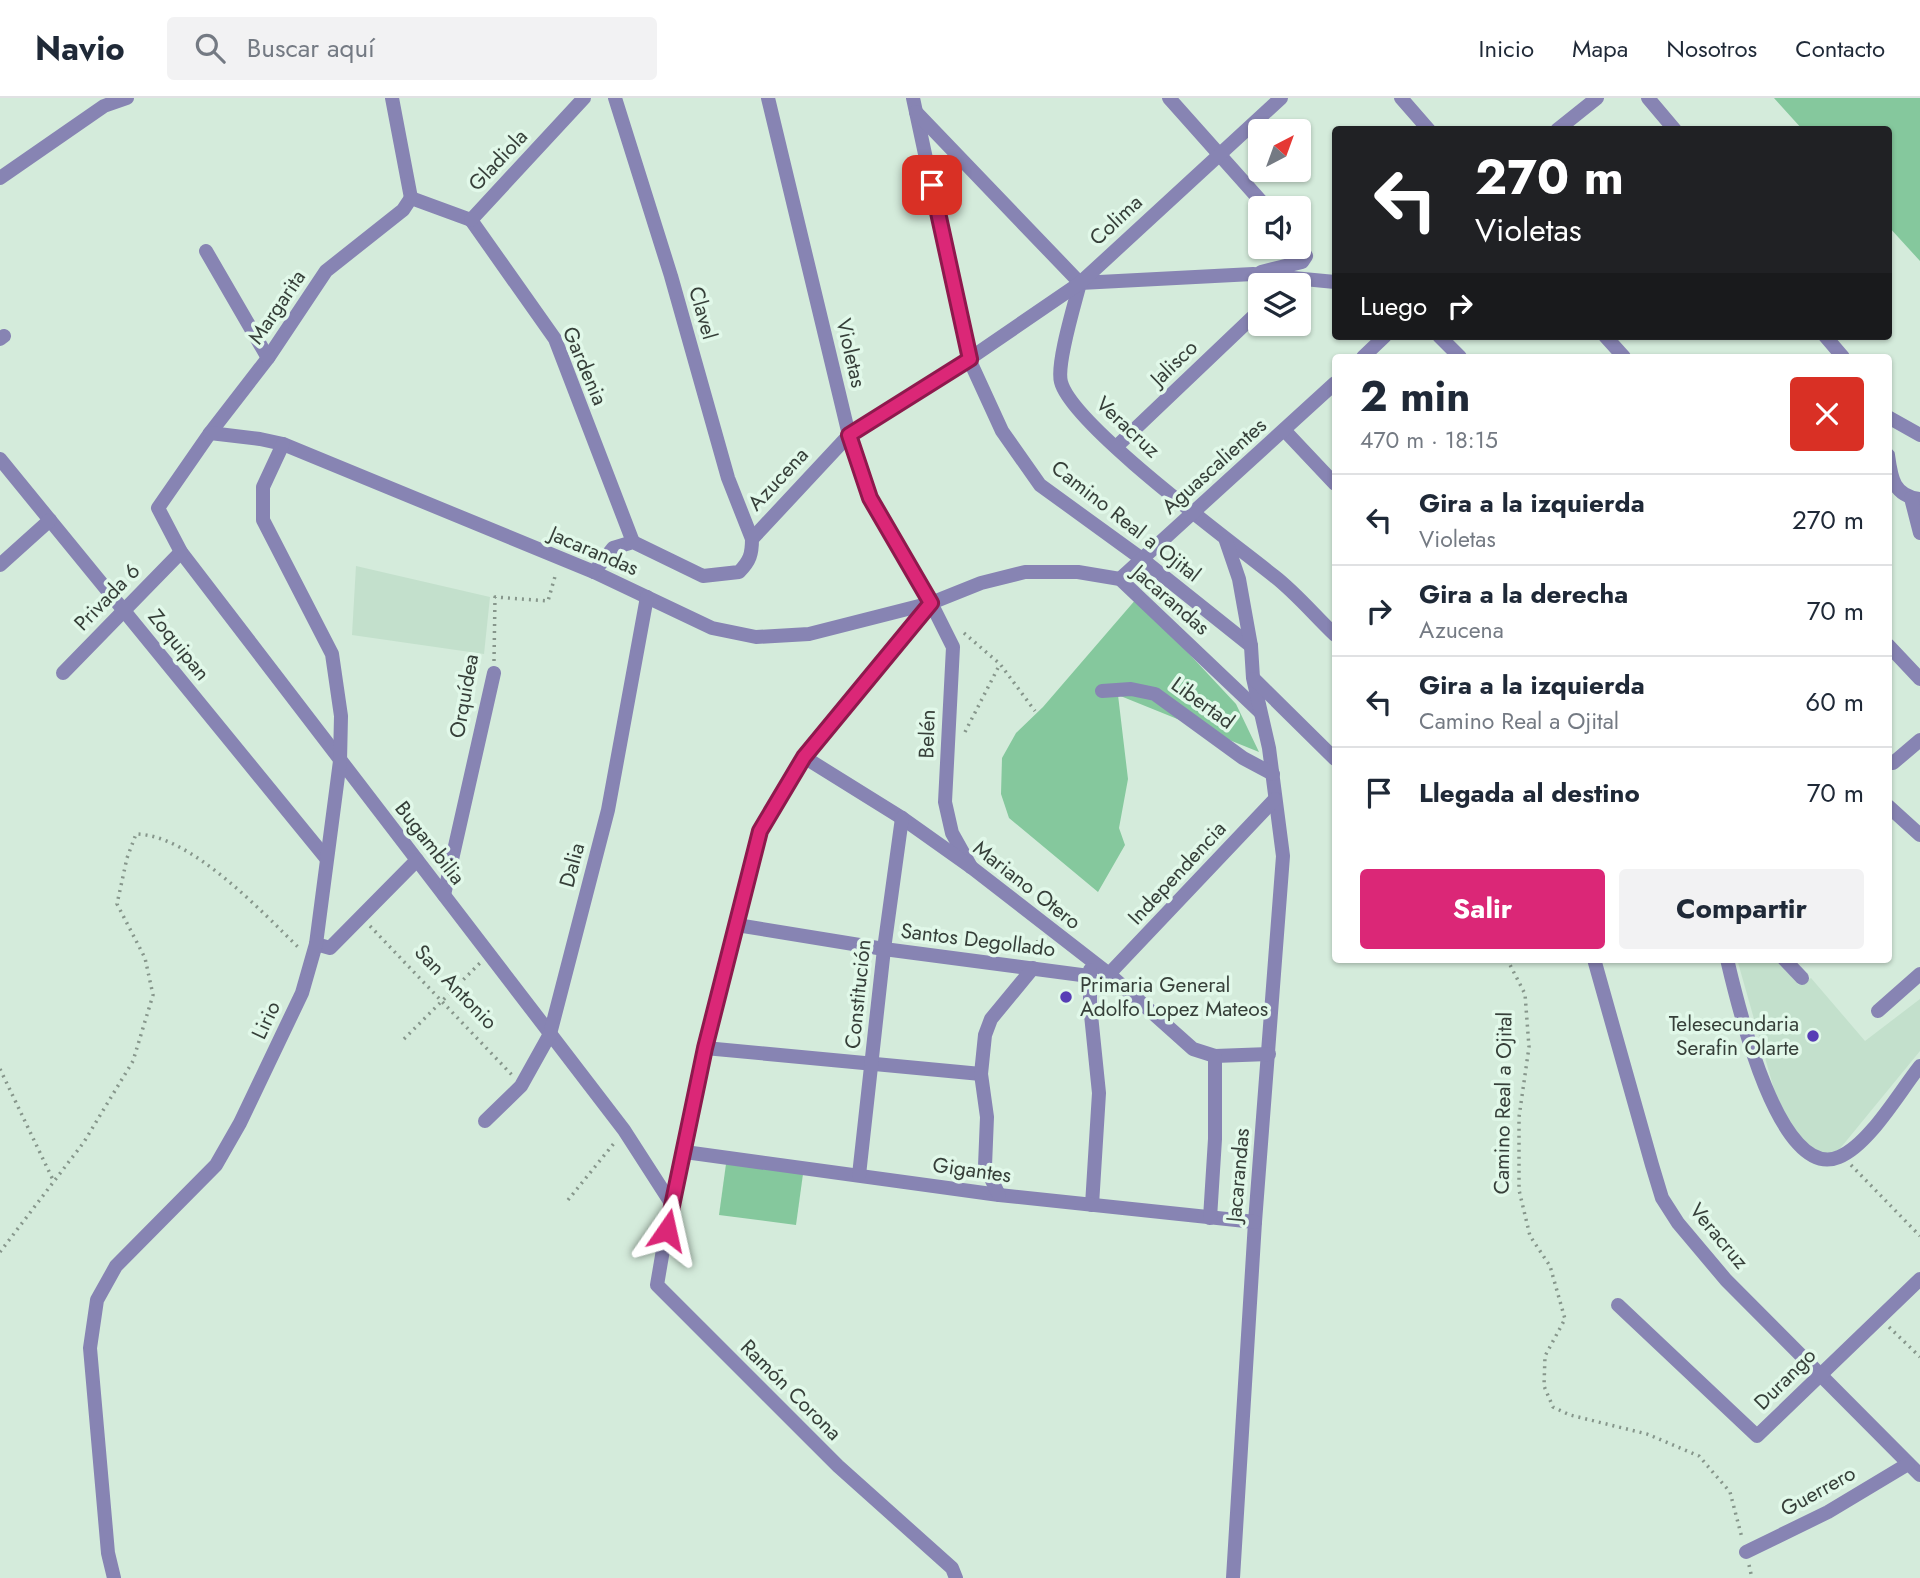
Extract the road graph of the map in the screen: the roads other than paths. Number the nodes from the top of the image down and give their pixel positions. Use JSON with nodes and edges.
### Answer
{"nodes":[{"id":1,"x":127,"y":98,"type":"edge"},
{"id":2,"x":392,"y":98,"type":"edge"},
{"id":3,"x":584,"y":98,"type":"edge"},
{"id":4,"x":615,"y":98,"type":"edge"},
{"id":5,"x":768,"y":98,"type":"edge"},
{"id":6,"x":1168,"y":98,"type":"edge"},
{"id":7,"x":1282,"y":98,"type":"edge"},
{"id":8,"x":1401,"y":98,"type":"edge"},
{"id":9,"x":1597,"y":98,"type":"edge"},
{"id":10,"x":1648,"y":98,"type":"edge"},
{"id":11,"x":915,"y":104,"type":"edge"},
{"id":12,"x":1426,"y":126,"type":"edge"},
{"id":13,"x":1561,"y":126,"type":"edge"},
{"id":14,"x":1672,"y":126,"type":"edge"},
{"id":15,"x":1217,"y":155,"type":"junction"},
{"id":16,"x":0,"y":178,"type":"edge"},
{"id":17,"x":1255,"y":196,"type":"edge"},
{"id":18,"x":411,"y":198,"type":"junction"},
{"id":19,"x":471,"y":220,"type":"junction"},
{"id":20,"x":206,"y":251,"type":"dead end"},
{"id":21,"x":1304,"y":259,"type":"edge"},
{"id":22,"x":1257,"y":273,"type":"edge"},
{"id":23,"x":1248,"y":274,"type":"edge"},
{"id":24,"x":1311,"y":282,"type":"edge"},
{"id":25,"x":1332,"y":282,"type":"edge"},
{"id":26,"x":1080,"y":283,"type":"junction"},
{"id":27,"x":1248,"y":321,"type":"edge"},
{"id":28,"x":1381,"y":340,"type":"edge"},
{"id":29,"x":1443,"y":340,"type":"edge"},
{"id":30,"x":1609,"y":340,"type":"edge"},
{"id":31,"x":1828,"y":340,"type":"edge"},
{"id":32,"x":1366,"y":354,"type":"edge"},
{"id":33,"x":1457,"y":354,"type":"edge"},
{"id":34,"x":1621,"y":354,"type":"edge"},
{"id":35,"x":1840,"y":354,"type":"edge"},
{"id":36,"x":268,"y":358,"type":"junction"},
{"id":37,"x":970,"y":359,"type":"junction"},
{"id":38,"x":1332,"y":386,"type":"edge"},
{"id":39,"x":1892,"y":419,"type":"edge"},
{"id":40,"x":1285,"y":431,"type":"junction"},
{"id":41,"x":210,"y":433,"type":"junction"},
{"id":42,"x":849,"y":435,"type":"junction"},
{"id":43,"x":1920,"y":435,"type":"edge"},
{"id":44,"x":283,"y":444,"type":"junction"},
{"id":45,"x":1116,"y":447,"type":"junction"},
{"id":46,"x":0,"y":459,"type":"edge"},
{"id":47,"x":1332,"y":481,"type":"edge"},
{"id":48,"x":1892,"y":481,"type":"edge"},
{"id":49,"x":1915,"y":498,"type":"edge"},
{"id":50,"x":158,"y":508,"type":"joint"},
{"id":51,"x":1194,"y":512,"type":"junction"},
{"id":52,"x":50,"y":520,"type":"junction"},
{"id":53,"x":1920,"y":533,"type":"edge"},
{"id":54,"x":752,"y":538,"type":"junction"},
{"id":55,"x":1226,"y":541,"type":"junction"},
{"id":56,"x":634,"y":542,"type":"junction"},
{"id":57,"x":181,"y":552,"type":"junction"},
{"id":58,"x":1142,"y":559,"type":"junction"},
{"id":59,"x":0,"y":565,"type":"edge"},
{"id":60,"x":594,"y":572,"type":"junction"},
{"id":61,"x":1121,"y":579,"type":"junction"},
{"id":62,"x":647,"y":597,"type":"junction"},
{"id":63,"x":931,"y":603,"type":"junction"},
{"id":64,"x":123,"y":609,"type":"junction"},
{"id":65,"x":1332,"y":632,"type":"edge"},
{"id":66,"x":1251,"y":646,"type":"junction"},
{"id":67,"x":1892,"y":649,"type":"edge"},
{"id":68,"x":63,"y":673,"type":"dead end"},
{"id":69,"x":494,"y":673,"type":"road end"},
{"id":70,"x":1253,"y":678,"type":"junction"},
{"id":71,"x":1920,"y":679,"type":"edge"},
{"id":72,"x":1102,"y":691,"type":"dead end"},
{"id":73,"x":1260,"y":712,"type":"junction"},
{"id":74,"x":1920,"y":740,"type":"edge"},
{"id":75,"x":804,"y":757,"type":"junction"},
{"id":76,"x":1332,"y":757,"type":"edge"},
{"id":77,"x":340,"y":761,"type":"junction"},
{"id":78,"x":1893,"y":764,"type":"dead end"},
{"id":79,"x":1273,"y":775,"type":"junction"},
{"id":80,"x":1275,"y":799,"type":"junction"},
{"id":81,"x":1892,"y":810,"type":"edge"},
{"id":82,"x":902,"y":818,"type":"junction"},
{"id":83,"x":1920,"y":835,"type":"edge"},
{"id":84,"x":326,"y":858,"type":"junction"},
{"id":85,"x":417,"y":860,"type":"junction"},
{"id":86,"x":971,"y":867,"type":"junction"},
{"id":87,"x":444,"y":895,"type":"junction"},
{"id":88,"x":737,"y":925,"type":"junction"},
{"id":89,"x":316,"y":944,"type":"junction"},
{"id":90,"x":884,"y":949,"type":"junction"},
{"id":91,"x":1595,"y":963,"type":"edge"},
{"id":92,"x":1728,"y":963,"type":"edge"},
{"id":93,"x":1788,"y":963,"type":"edge"},
{"id":94,"x":1033,"y":968,"type":"junction"},
{"id":95,"x":1090,"y":969,"type":"junction"},
{"id":96,"x":1109,"y":974,"type":"junction"},
{"id":97,"x":1920,"y":974,"type":"edge"},
{"id":98,"x":1802,"y":978,"type":"dead end"},
{"id":99,"x":1878,"y":1011,"type":"dead end"},
{"id":100,"x":550,"y":1034,"type":"junction"},
{"id":101,"x":705,"y":1048,"type":"junction"},
{"id":102,"x":1269,"y":1054,"type":"junction"},
{"id":103,"x":1215,"y":1056,"type":"junction"},
{"id":104,"x":872,"y":1065,"type":"junction"},
{"id":105,"x":1920,"y":1066,"type":"edge"},
{"id":106,"x":981,"y":1074,"type":"junction"},
{"id":107,"x":485,"y":1121,"type":"dead end"},
{"id":108,"x":685,"y":1152,"type":"junction"},
{"id":109,"x":859,"y":1175,"type":"junction"},
{"id":110,"x":999,"y":1195,"type":"junction"},
{"id":111,"x":671,"y":1203,"type":"junction"},
{"id":112,"x":1092,"y":1205,"type":"junction"},
{"id":113,"x":1210,"y":1218,"type":"junction"},
{"id":114,"x":1255,"y":1222,"type":"junction"},
{"id":115,"x":1920,"y":1279,"type":"edge"},
{"id":116,"x":1618,"y":1305,"type":"dead end"},
{"id":117,"x":1820,"y":1373,"type":"junction"},
{"id":118,"x":1908,"y":1464,"type":"junction"},
{"id":119,"x":1920,"y":1475,"type":"edge"},
{"id":120,"x":1746,"y":1552,"type":"road end"},
{"id":121,"x":114,"y":1578,"type":"edge"},
{"id":122,"x":956,"y":1578,"type":"edge"},
{"id":123,"x":1233,"y":1578,"type":"edge"}],
"edges":[{"from":1,"to":16,"type":"street"},
{"from":2,"to":18,"type":"street"},
{"from":3,"to":19,"type":"street","name":"Gladiola"},
{"from":4,"to":54,"type":"street","name":"Clavel"},
{"from":5,"to":42,"type":"street","name":"Violetas"},
{"from":6,"to":15,"type":"street"},
{"from":7,"to":15,"type":"street","name":"Colima"},
{"from":8,"to":12,"type":"street"},
{"from":9,"to":13,"type":"street"},
{"from":10,"to":14,"type":"street"},
{"from":11,"to":26,"type":"street"},
{"from":11,"to":37,"type":"street","name":"Camino Real a Ojital"},
{"from":15,"to":17,"type":"street"},
{"from":15,"to":26,"type":"street","name":"Colima"},
{"from":18,"to":19,"type":"street"},
{"from":18,"to":36,"type":"street","name":"Margarita"},
{"from":19,"to":56,"type":"street","name":"Gardenia"},
{"from":20,"to":36,"type":"street"},
{"from":21,"to":22,"type":"street"},
{"from":23,"to":26,"type":"street"},
{"from":24,"to":25,"type":"street"},
{"from":26,"to":37,"type":"street","name":"Colima"},
{"from":26,"to":45,"type":"street","name":"Veracruz"},
{"from":27,"to":45,"type":"street","name":"Jalisco"},
{"from":28,"to":32,"type":"street"},
{"from":29,"to":33,"type":"street"},
{"from":30,"to":34,"type":"street"},
{"from":31,"to":35,"type":"street"},
{"from":36,"to":41,"type":"street","name":"Margarita"},
{"from":37,"to":42,"type":"street","name":"Azucena"},
{"from":37,"to":58,"type":"street","name":"Camino Real a Ojital"},
{"from":38,"to":40,"type":"street","name":"Aguascalientes"},
{"from":39,"to":43,"type":"street"},
{"from":40,"to":47,"type":"street"},
{"from":40,"to":51,"type":"street","name":"Aguascalientes"},
{"from":41,"to":44,"type":"street","name":"Jacarandas"},
{"from":41,"to":50,"type":"street","name":"Margarita"},
{"from":42,"to":54,"type":"street","name":"Azucena"},
{"from":42,"to":63,"type":"street","name":"Violetas"},
{"from":44,"to":60,"type":"street","name":"Jacarandas"},
{"from":44,"to":77,"type":"street","name":"Lirio"},
{"from":45,"to":51,"type":"street","name":"Veracruz"},
{"from":46,"to":52,"type":"street","name":"Zoquipan"},
{"from":48,"to":49,"type":"street"},
{"from":49,"to":53,"type":"street"},
{"from":50,"to":57,"type":"street","name":"Bugambilia"},
{"from":51,"to":55,"type":"street","name":"Veracruz"},
{"from":51,"to":58,"type":"street","name":"Aguascalientes"},
{"from":52,"to":59,"type":"street"},
{"from":52,"to":64,"type":"street","name":"Zoquipan"},
{"from":54,"to":56,"type":"street","name":"Azucena"},
{"from":55,"to":65,"type":"street","name":"Veracruz"},
{"from":55,"to":66,"type":"street"},
{"from":56,"to":60,"type":"street"},
{"from":57,"to":64,"type":"street","name":"Privada 6"},
{"from":57,"to":77,"type":"street","name":"Bugambilia"},
{"from":58,"to":61,"type":"street","name":"Aguascalientes"},
{"from":58,"to":66,"type":"street","name":"Camino Real a Ojital"},
{"from":60,"to":62,"type":"street","name":"Jacarandas"},
{"from":61,"to":63,"type":"street","name":"Jacarandas"},
{"from":61,"to":73,"type":"street","name":"Jacarandas"},
{"from":62,"to":63,"type":"street","name":"Jacarandas"},
{"from":62,"to":100,"type":"street","name":"Dalia"},
{"from":63,"to":75,"type":"street"},
{"from":63,"to":86,"type":"street","name":"Belén"},
{"from":64,"to":68,"type":"street","name":"Privada 6"},
{"from":64,"to":84,"type":"street","name":"Zoquipan"},
{"from":66,"to":70,"type":"street"},
{"from":67,"to":71,"type":"street"},
{"from":69,"to":87,"type":"street","name":"Orquídea"},
{"from":70,"to":73,"type":"street"},
{"from":70,"to":76,"type":"street"},
{"from":72,"to":79,"type":"street","name":"Libertad"},
{"from":73,"to":79,"type":"street","name":"Jacarandas"},
{"from":74,"to":78,"type":"street"},
{"from":75,"to":82,"type":"street","name":"Mariano Otero"},
{"from":75,"to":88,"type":"street"},
{"from":77,"to":84,"type":"street","name":"Lirio"},
{"from":77,"to":85,"type":"street","name":"Bugambilia"},
{"from":79,"to":80,"type":"street","name":"Jacarandas"},
{"from":80,"to":96,"type":"street","name":"Independencia"},
{"from":80,"to":102,"type":"street","name":"Jacarandas"},
{"from":81,"to":83,"type":"street"},
{"from":82,"to":86,"type":"street","name":"Mariano Otero"},
{"from":82,"to":90,"type":"street","name":"Constitución"},
{"from":84,"to":89,"type":"street","name":"Lirio"},
{"from":85,"to":87,"type":"street","name":"Bugambilia"},
{"from":85,"to":89,"type":"street"},
{"from":86,"to":95,"type":"street","name":"Mariano Otero"},
{"from":87,"to":100,"type":"street","name":"Bugambilia"},
{"from":88,"to":90,"type":"street","name":"Santos Degollado"},
{"from":88,"to":101,"type":"street"},
{"from":89,"to":121,"type":"street","name":"Lirio"},
{"from":90,"to":94,"type":"street","name":"Santos Degollado"},
{"from":90,"to":104,"type":"street","name":"Constitución"},
{"from":91,"to":117,"type":"street","name":"Veracruz"},
{"from":92,"to":105,"type":"street"},
{"from":93,"to":98,"type":"street"},
{"from":94,"to":95,"type":"street","name":"Santos Degollado"},
{"from":94,"to":106,"type":"street"},
{"from":95,"to":96,"type":"street","name":"Mariano Otero"},
{"from":95,"to":112,"type":"street"},
{"from":96,"to":103,"type":"street","name":"Mariano Otero"},
{"from":97,"to":99,"type":"street"},
{"from":100,"to":107,"type":"street","name":"Dalia"},
{"from":100,"to":111,"type":"street","name":"Bugambilia"},
{"from":101,"to":104,"type":"street"},
{"from":101,"to":108,"type":"street"},
{"from":102,"to":103,"type":"street","name":"Mariano Otero"},
{"from":102,"to":114,"type":"street","name":"Jacarandas"},
{"from":103,"to":113,"type":"street"},
{"from":104,"to":106,"type":"street"},
{"from":104,"to":109,"type":"street","name":"Constitución"},
{"from":106,"to":110,"type":"street"},
{"from":108,"to":109,"type":"street","name":"Gigantes"},
{"from":108,"to":111,"type":"street"},
{"from":109,"to":110,"type":"street","name":"Gigantes"},
{"from":110,"to":112,"type":"street","name":"Gigantes"},
{"from":111,"to":122,"type":"street","name":"Ramón Corona"},
{"from":112,"to":113,"type":"street","name":"Gigantes"},
{"from":113,"to":114,"type":"street","name":"Gigantes"},
{"from":114,"to":123,"type":"street","name":"Jacarandas"},
{"from":115,"to":117,"type":"street","name":"Durango"},
{"from":116,"to":117,"type":"street","name":"Durango"},
{"from":117,"to":118,"type":"street","name":"Veracruz"},
{"from":118,"to":119,"type":"street","name":"Veracruz"},
{"from":118,"to":120,"type":"street","name":"Guerrero"}]}
